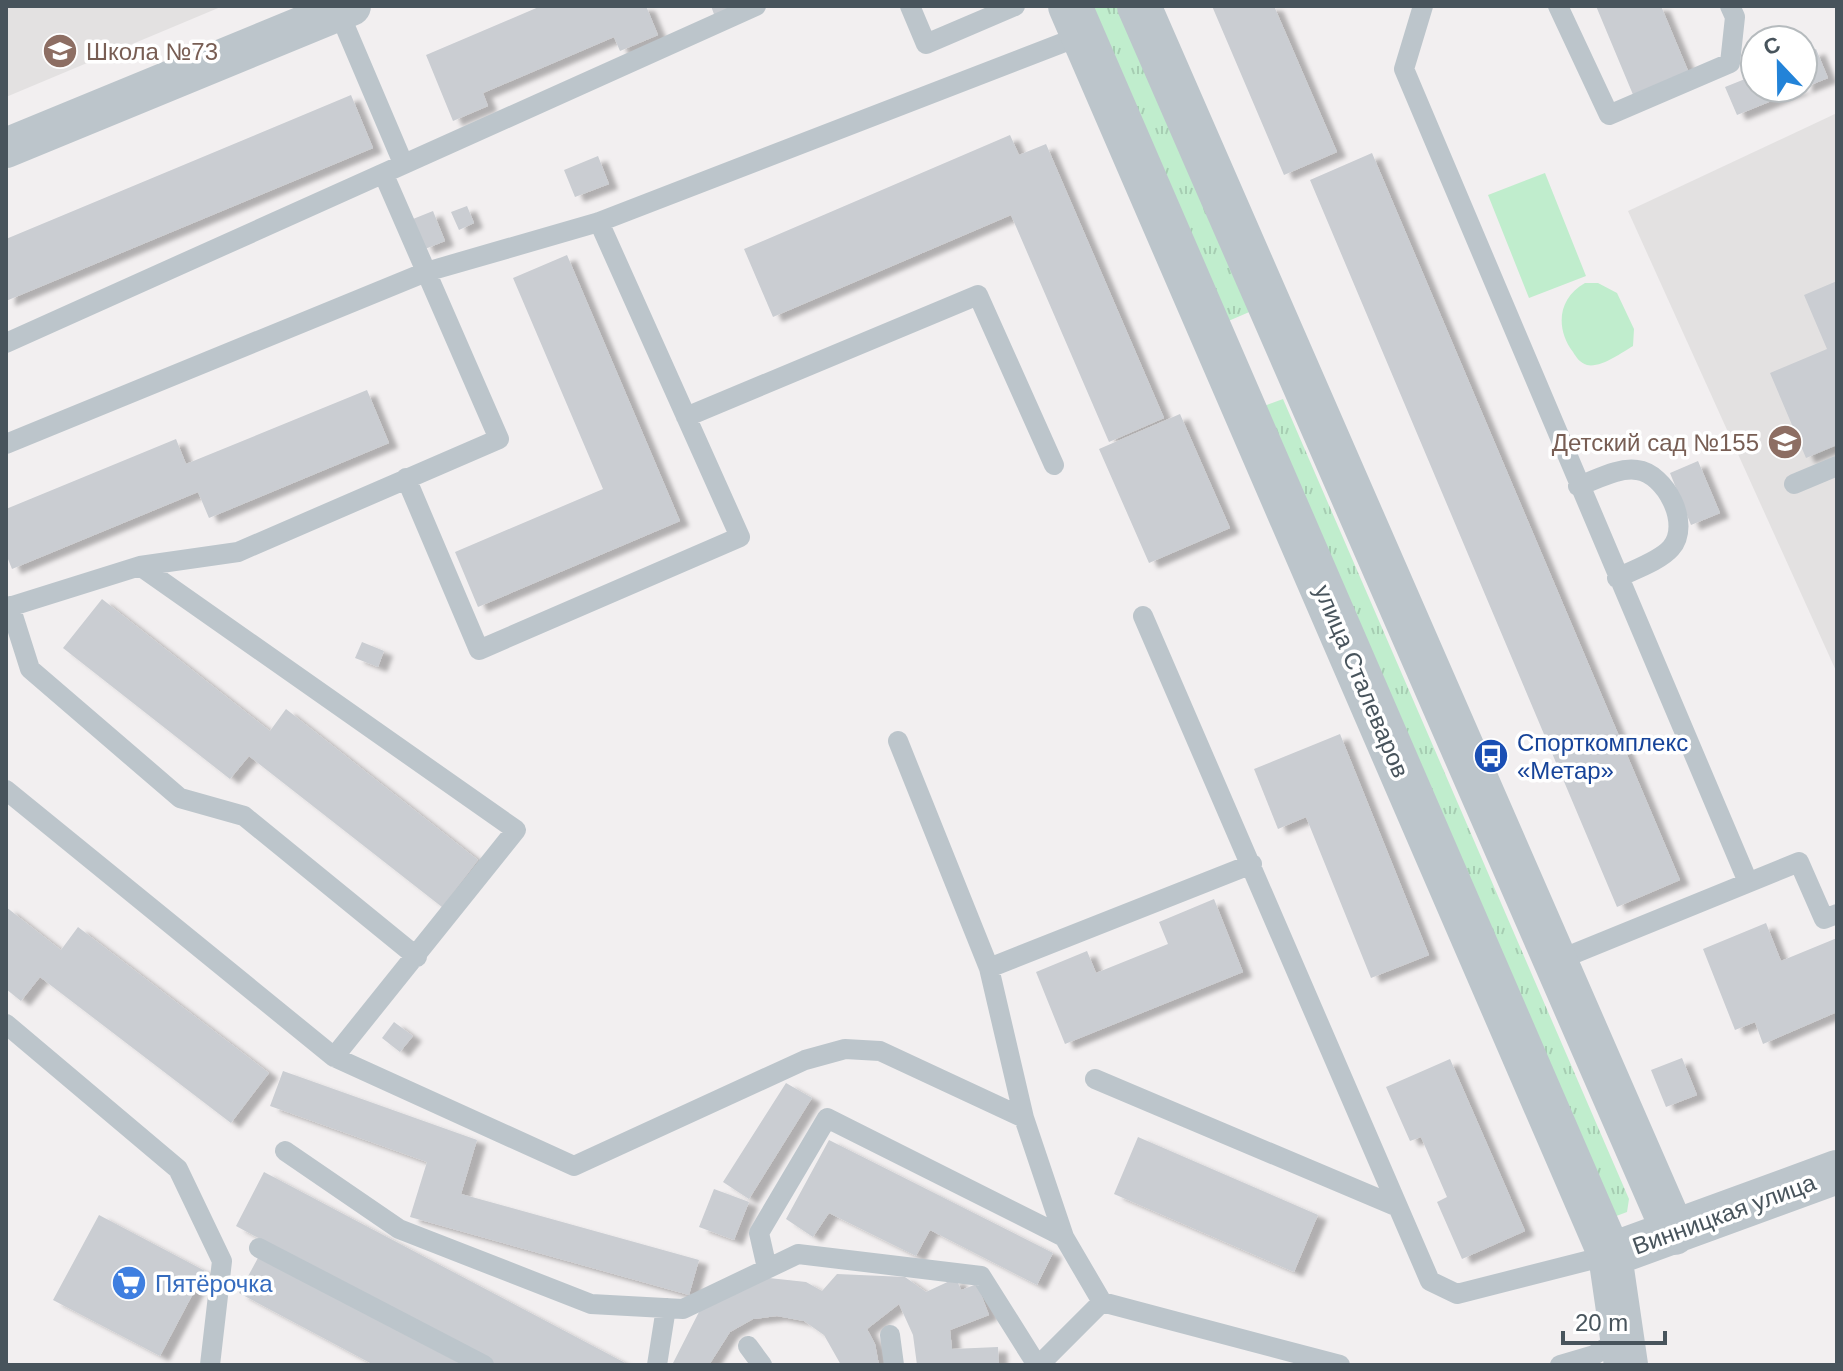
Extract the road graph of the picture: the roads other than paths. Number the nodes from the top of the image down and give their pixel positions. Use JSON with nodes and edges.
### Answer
{"nodes":[{"id":1,"x":756,"y":6,"type":"edge"},
{"id":2,"x":910,"y":6,"type":"edge"},
{"id":3,"x":1015,"y":6,"type":"edge"},
{"id":4,"x":1139,"y":6,"type":"edge"},
{"id":5,"x":1423,"y":6,"type":"edge"},
{"id":6,"x":1558,"y":6,"type":"edge"},
{"id":7,"x":1730,"y":6,"type":"edge"},
{"id":8,"x":344,"y":8,"type":"edge"},
{"id":9,"x":1077,"y":20,"type":"edge"},
{"id":10,"x":6,"y":148,"type":"edge"},
{"id":11,"x":403,"y":163,"type":"junction"},
{"id":12,"x":384,"y":175,"type":"junction"},
{"id":13,"x":599,"y":222,"type":"junction"},
{"id":14,"x":426,"y":272,"type":"junction"},
{"id":15,"x":1286,"y":342,"type":"junction"},
{"id":16,"x":6,"y":343,"type":"edge"},
{"id":17,"x":1226,"y":366,"type":"junction"},
{"id":18,"x":686,"y":417,"type":"junction"},
{"id":19,"x":6,"y":444,"type":"edge"},
{"id":20,"x":1054,"y":465,"type":"dead end"},
{"id":21,"x":1837,"y":466,"type":"edge"},
{"id":22,"x":406,"y":478,"type":"junction"},
{"id":23,"x":1794,"y":484,"type":"dead end"},
{"id":24,"x":1578,"y":486,"type":"junction"},
{"id":25,"x":140,"y":566,"type":"junction"},
{"id":26,"x":1617,"y":578,"type":"junction"},
{"id":27,"x":8,"y":607,"type":"edge"},
{"id":28,"x":1143,"y":616,"type":"dead end"},
{"id":29,"x":898,"y":741,"type":"dead end"},
{"id":30,"x":6,"y":790,"type":"edge"},
{"id":31,"x":1252,"y":864,"type":"junction"},
{"id":32,"x":1748,"y":882,"type":"junction"},
{"id":33,"x":1837,"y":914,"type":"edge"},
{"id":34,"x":417,"y":957,"type":"junction"},
{"id":35,"x":1556,"y":961,"type":"junction"},
{"id":36,"x":989,"y":968,"type":"junction"},
{"id":37,"x":6,"y":1024,"type":"edge"},
{"id":38,"x":334,"y":1057,"type":"junction"},
{"id":39,"x":1095,"y":1079,"type":"dead end"},
{"id":40,"x":1024,"y":1118,"type":"junction"},
{"id":41,"x":285,"y":1151,"type":"dead end"},
{"id":42,"x":1837,"y":1172,"type":"edge"},
{"id":43,"x":1398,"y":1207,"type":"junction"},
{"id":44,"x":1674,"y":1233,"type":"junction"},
{"id":45,"x":1064,"y":1237,"type":"junction"},
{"id":46,"x":259,"y":1248,"type":"dead end"},
{"id":47,"x":1610,"y":1255,"type":"junction"},
{"id":48,"x":767,"y":1268,"type":"junction"},
{"id":49,"x":1102,"y":1302,"type":"junction"},
{"id":50,"x":666,"y":1308,"type":"junction"},
{"id":51,"x":890,"y":1335,"type":"dead end"},
{"id":52,"x":748,"y":1346,"type":"dead end"},
{"id":53,"x":1624,"y":1352,"type":"edge"},
{"id":54,"x":210,"y":1365,"type":"edge"},
{"id":55,"x":484,"y":1365,"type":"edge"},
{"id":56,"x":657,"y":1365,"type":"edge"},
{"id":57,"x":762,"y":1365,"type":"edge"},
{"id":58,"x":894,"y":1365,"type":"edge"},
{"id":59,"x":1038,"y":1365,"type":"edge"},
{"id":60,"x":1340,"y":1365,"type":"edge"},
{"id":61,"x":1560,"y":1365,"type":"edge"}],
"edges":[{"from":1,"to":11,"type":"lane"},
{"from":2,"to":3,"type":"lane"},
{"from":4,"to":15,"type":"street"},
{"from":5,"to":24,"type":"lane"},
{"from":6,"to":7,"type":"lane"},
{"from":8,"to":10,"type":"street"},
{"from":8,"to":11,"type":"lane"},
{"from":9,"to":13,"type":"lane"},
{"from":9,"to":17,"type":"street","name":"улица Сталеваров"},
{"from":11,"to":12,"type":"lane"},
{"from":12,"to":14,"type":"lane"},
{"from":12,"to":16,"type":"lane"},
{"from":13,"to":14,"type":"lane"},
{"from":13,"to":18,"type":"lane"},
{"from":14,"to":19,"type":"lane"},
{"from":14,"to":22,"type":"lane"},
{"from":15,"to":17,"type":"street"},
{"from":15,"to":35,"type":"street"},
{"from":17,"to":47,"type":"street","name":"улица Сталеваров"},
{"from":18,"to":20,"type":"lane"},
{"from":18,"to":22,"type":"lane"},
{"from":21,"to":23,"type":"lane"},
{"from":22,"to":25,"type":"lane"},
{"from":24,"to":26,"type":"lane"},
{"from":24,"to":26,"type":"lane"},
{"from":25,"to":27,"type":"lane"},
{"from":25,"to":34,"type":"lane"},
{"from":26,"to":32,"type":"lane"},
{"from":27,"to":34,"type":"lane"},
{"from":28,"to":31,"type":"lane"},
{"from":29,"to":36,"type":"lane"},
{"from":30,"to":38,"type":"lane"},
{"from":31,"to":36,"type":"lane"},
{"from":31,"to":43,"type":"lane"},
{"from":32,"to":33,"type":"lane"},
{"from":32,"to":35,"type":"lane"},
{"from":34,"to":38,"type":"lane"},
{"from":35,"to":44,"type":"street"},
{"from":36,"to":40,"type":"lane"},
{"from":37,"to":54,"type":"lane"},
{"from":38,"to":40,"type":"lane"},
{"from":39,"to":43,"type":"lane"},
{"from":40,"to":45,"type":"lane"},
{"from":41,"to":50,"type":"lane"},
{"from":42,"to":44,"type":"street","name":"Винницкая улица"},
{"from":43,"to":47,"type":"lane"},
{"from":44,"to":47,"type":"street","name":"Винницкая улица"},
{"from":45,"to":48,"type":"lane"},
{"from":45,"to":49,"type":"lane"},
{"from":46,"to":55,"type":"lane"},
{"from":47,"to":53,"type":"street","name":"улица Сталеваров"},
{"from":48,"to":50,"type":"lane"},
{"from":48,"to":59,"type":"lane"},
{"from":49,"to":59,"type":"lane"},
{"from":49,"to":60,"type":"lane"},
{"from":50,"to":56,"type":"lane"},
{"from":51,"to":58,"type":"lane"},
{"from":52,"to":57,"type":"lane"},
{"from":53,"to":61,"type":"lane"}]}
